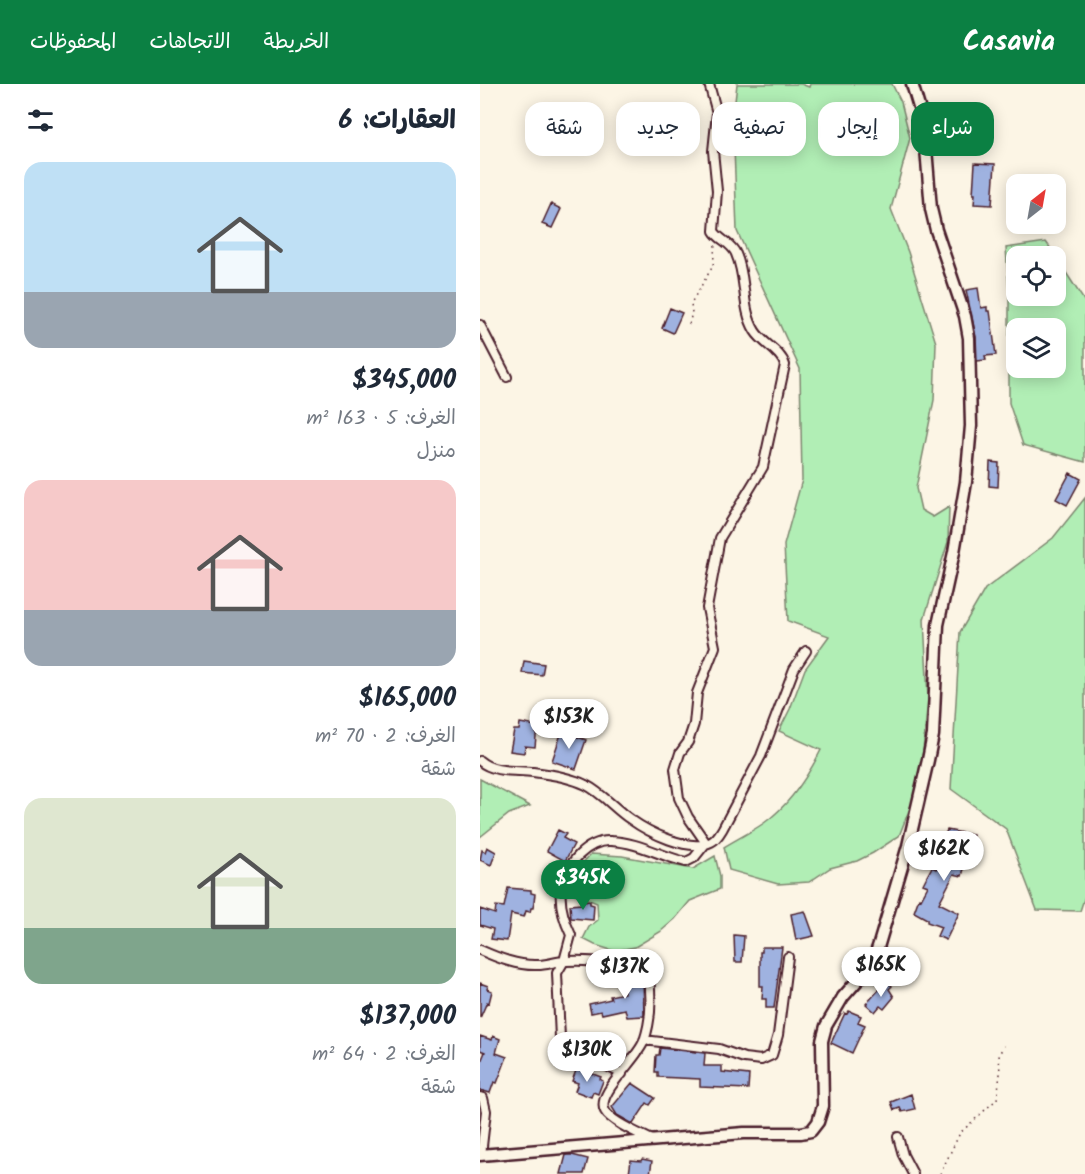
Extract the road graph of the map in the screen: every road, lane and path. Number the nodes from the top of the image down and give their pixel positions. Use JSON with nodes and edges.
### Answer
{"nodes":[{"id":1,"x":709,"y":84,"type":"edge"},
{"id":2,"x":912,"y":84,"type":"edge"},
{"id":3,"x":716,"y":234,"type":"junction"},
{"id":4,"x":689,"y":324,"type":"dead end"},
{"id":5,"x":480,"y":325,"type":"edge"},
{"id":6,"x":507,"y":377,"type":"dead end"},
{"id":7,"x":806,"y":651,"type":"dead end"},
{"id":8,"x":480,"y":761,"type":"edge"},
{"id":9,"x":706,"y":843,"type":"junction"},
{"id":10,"x":480,"y":950,"type":"edge"},
{"id":11,"x":788,"y":957,"type":"dead end"},
{"id":12,"x":564,"y":961,"type":"junction"},
{"id":13,"x":644,"y":1040,"type":"junction"},
{"id":14,"x":1004,"y":1047,"type":"dead end"},
{"id":15,"x":622,"y":1074,"type":"junction"},
{"id":16,"x":480,"y":1097,"type":"edge"},
{"id":17,"x":898,"y":1137,"type":"dead end"},
{"id":18,"x":654,"y":1141,"type":"junction"},
{"id":19,"x":480,"y":1155,"type":"edge"},
{"id":20,"x":913,"y":1174,"type":"edge"},
{"id":21,"x":940,"y":1174,"type":"edge"}],
"edges":[{"from":1,"to":3,"type":"street"},
{"from":2,"to":18,"type":"main road"},
{"from":3,"to":4,"type":"path"},
{"from":3,"to":9,"type":"street"},
{"from":5,"to":6,"type":"street"},
{"from":7,"to":9,"type":"street"},
{"from":8,"to":9,"type":"street"},
{"from":9,"to":12,"type":"street"},
{"from":10,"to":12,"type":"street"},
{"from":11,"to":13,"type":"street"},
{"from":12,"to":13,"type":"street"},
{"from":12,"to":15,"type":"street"},
{"from":13,"to":15,"type":"street"},
{"from":14,"to":21,"type":"path"},
{"from":15,"to":18,"type":"street"},
{"from":16,"to":19,"type":"street"},
{"from":17,"to":20,"type":"street"},
{"from":18,"to":19,"type":"main road"}]}
